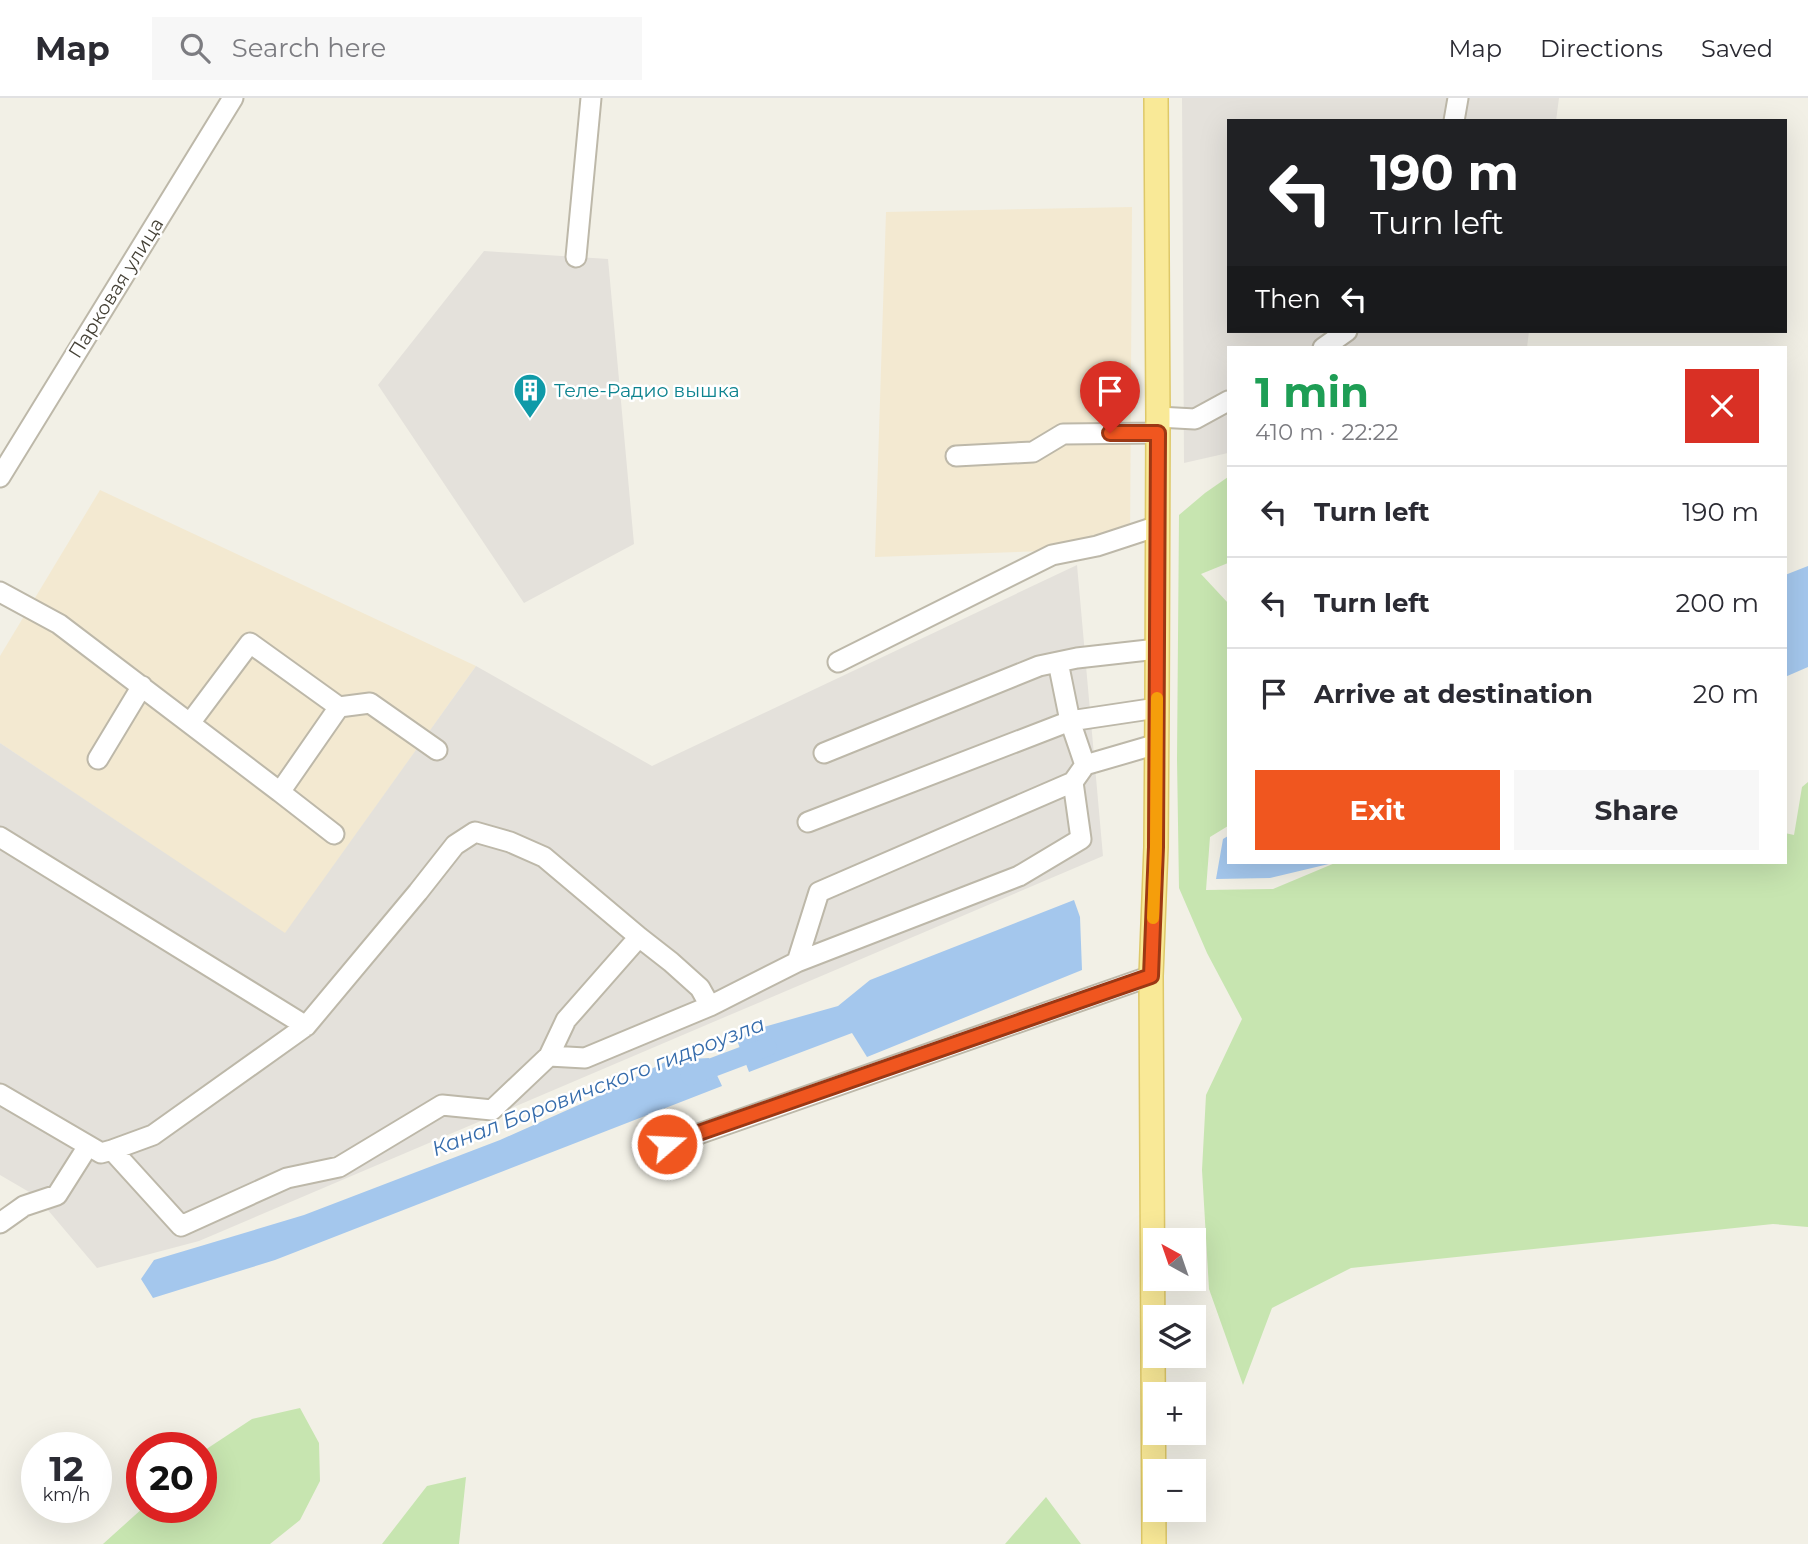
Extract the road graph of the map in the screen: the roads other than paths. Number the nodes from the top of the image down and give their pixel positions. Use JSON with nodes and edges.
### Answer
{"nodes":[{"id":1,"x":233,"y":98,"type":"edge"},
{"id":2,"x":592,"y":98,"type":"edge"},
{"id":3,"x":1156,"y":98,"type":"edge"},
{"id":4,"x":1458,"y":98,"type":"edge"},
{"id":5,"x":1454,"y":119,"type":"edge"},
{"id":6,"x":576,"y":257,"type":"dead end"},
{"id":7,"x":1344,"y":333,"type":"edge"},
{"id":8,"x":1326,"y":346,"type":"edge"},
{"id":9,"x":1227,"y":402,"type":"edge"},
{"id":10,"x":1158,"y":425,"type":"junction"},
{"id":11,"x":956,"y":456,"type":"dead end"},
{"id":12,"x":0,"y":478,"type":"edge"},
{"id":13,"x":1158,"y":526,"type":"junction"},
{"id":14,"x":0,"y":592,"type":"edge"},
{"id":15,"x":1157,"y":649,"type":"junction"},
{"id":16,"x":838,"y":662,"type":"dead end"},
{"id":17,"x":1058,"y":662,"type":"junction"},
{"id":18,"x":142,"y":686,"type":"junction"},
{"id":19,"x":340,"y":707,"type":"junction"},
{"id":20,"x":1157,"y":708,"type":"junction"},
{"id":21,"x":1070,"y":721,"type":"junction"},
{"id":22,"x":190,"y":723,"type":"junction"},
{"id":23,"x":1157,"y":744,"type":"junction"},
{"id":24,"x":437,"y":750,"type":"dead end"},
{"id":25,"x":824,"y":753,"type":"dead end"},
{"id":26,"x":98,"y":759,"type":"dead end"},
{"id":27,"x":1086,"y":765,"type":"junction"},
{"id":28,"x":1073,"y":782,"type":"junction"},
{"id":29,"x":280,"y":792,"type":"junction"},
{"id":30,"x":808,"y":822,"type":"dead end"},
{"id":31,"x":334,"y":834,"type":"dead end"},
{"id":32,"x":0,"y":837,"type":"edge"},
{"id":33,"x":639,"y":937,"type":"junction"},
{"id":34,"x":797,"y":962,"type":"junction"},
{"id":35,"x":1151,"y":976,"type":"junction"},
{"id":36,"x":710,"y":1006,"type":"junction"},
{"id":37,"x":306,"y":1026,"type":"junction"},
{"id":38,"x":549,"y":1056,"type":"junction"},
{"id":39,"x":0,"y":1094,"type":"edge"},
{"id":40,"x":667,"y":1144,"type":"dead end"},
{"id":41,"x":88,"y":1146,"type":"junction"},
{"id":42,"x":113,"y":1150,"type":"junction"},
{"id":43,"x":0,"y":1223,"type":"edge"},
{"id":44,"x":1154,"y":1544,"type":"edge"}],
"edges":[{"from":1,"to":12,"type":"street","name":"Парковая улица"},
{"from":2,"to":6,"type":"street"},
{"from":3,"to":10,"type":"main road"},
{"from":4,"to":5,"type":"street"},
{"from":7,"to":8,"type":"street"},
{"from":9,"to":10,"type":"street"},
{"from":10,"to":11,"type":"street"},
{"from":10,"to":13,"type":"main road"},
{"from":13,"to":15,"type":"main road"},
{"from":13,"to":16,"type":"street"},
{"from":14,"to":18,"type":"street"},
{"from":15,"to":17,"type":"street"},
{"from":15,"to":20,"type":"main road"},
{"from":17,"to":21,"type":"street"},
{"from":17,"to":25,"type":"street"},
{"from":18,"to":22,"type":"street"},
{"from":18,"to":26,"type":"street"},
{"from":19,"to":22,"type":"street"},
{"from":19,"to":24,"type":"street"},
{"from":19,"to":29,"type":"street"},
{"from":20,"to":21,"type":"street"},
{"from":20,"to":23,"type":"main road"},
{"from":21,"to":27,"type":"street"},
{"from":21,"to":30,"type":"street"},
{"from":22,"to":29,"type":"street"},
{"from":23,"to":27,"type":"street"},
{"from":23,"to":35,"type":"main road"},
{"from":27,"to":28,"type":"street"},
{"from":28,"to":34,"type":"street"},
{"from":28,"to":34,"type":"street"},
{"from":29,"to":31,"type":"street"},
{"from":32,"to":37,"type":"street"},
{"from":33,"to":36,"type":"street"},
{"from":33,"to":37,"type":"street"},
{"from":33,"to":38,"type":"street"},
{"from":34,"to":36,"type":"street"},
{"from":35,"to":40,"type":"street"},
{"from":35,"to":44,"type":"main road"},
{"from":36,"to":38,"type":"street"},
{"from":37,"to":42,"type":"street"},
{"from":38,"to":42,"type":"street"},
{"from":39,"to":41,"type":"street"},
{"from":41,"to":42,"type":"street"},
{"from":41,"to":43,"type":"street"}]}
